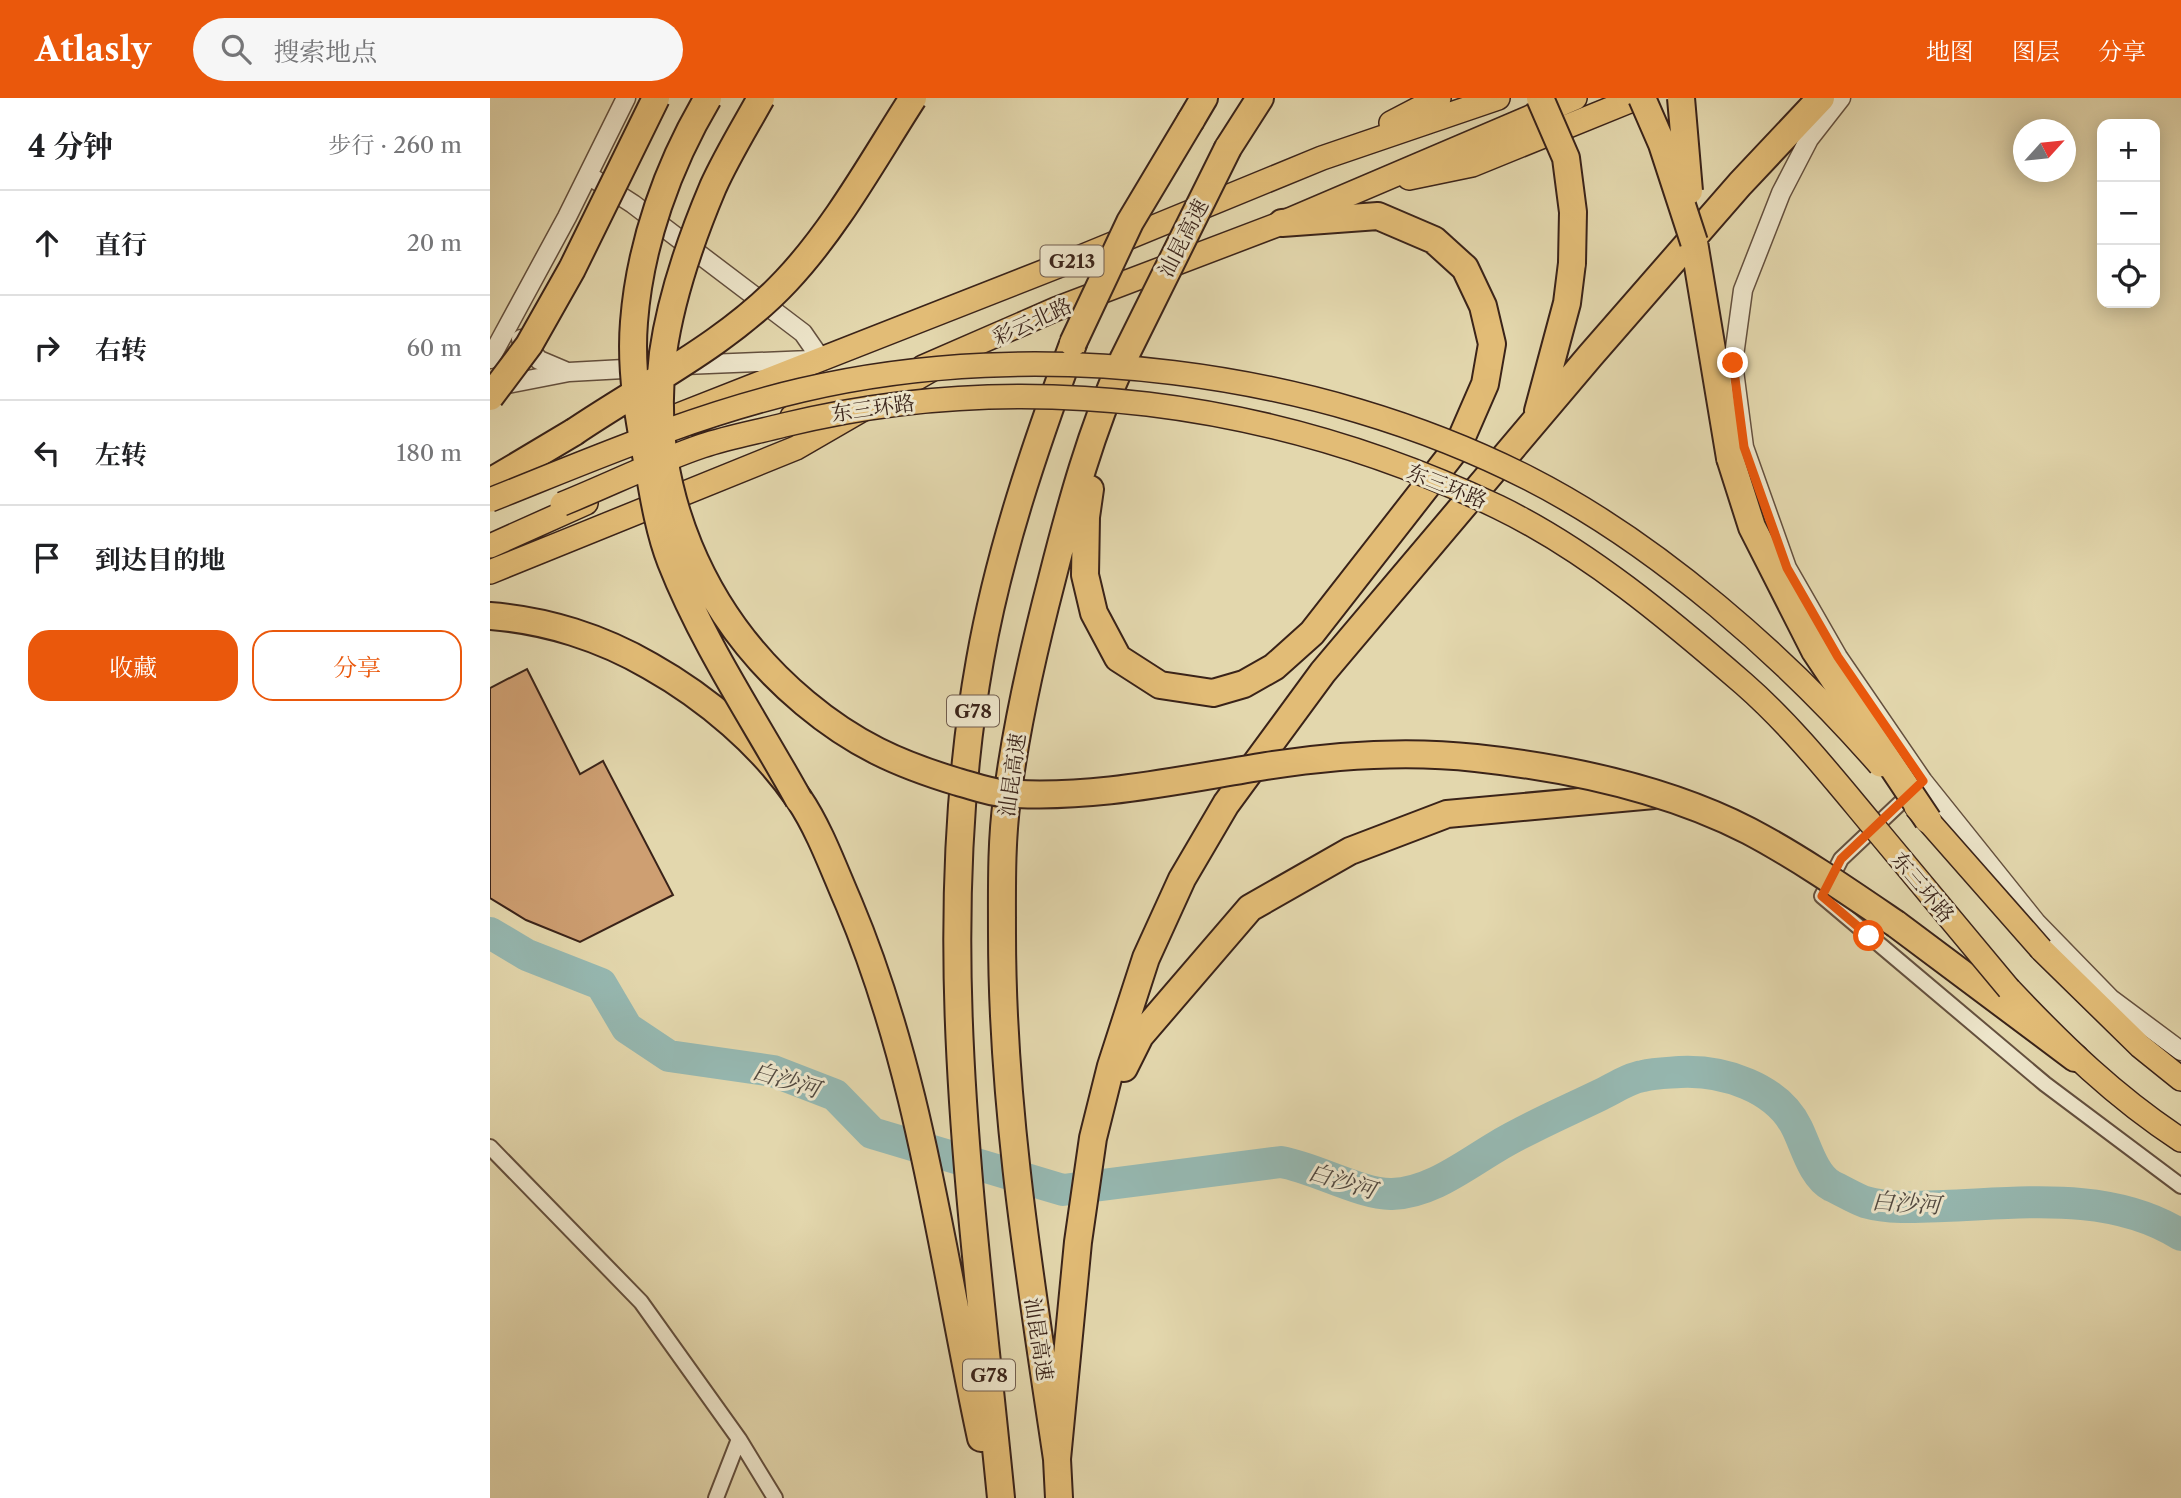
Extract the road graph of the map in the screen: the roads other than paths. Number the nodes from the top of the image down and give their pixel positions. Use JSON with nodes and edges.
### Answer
{"nodes":[{"id":1,"x":626,"y":98,"type":"edge"},
{"id":2,"x":656,"y":98,"type":"edge"},
{"id":3,"x":708,"y":98,"type":"edge"},
{"id":4,"x":761,"y":98,"type":"edge"},
{"id":5,"x":913,"y":98,"type":"edge"},
{"id":6,"x":1260,"y":98,"type":"edge"},
{"id":7,"x":1439,"y":98,"type":"edge"},
{"id":8,"x":1498,"y":98,"type":"edge"},
{"id":9,"x":1540,"y":98,"type":"edge"},
{"id":10,"x":1575,"y":98,"type":"edge"},
{"id":11,"x":1639,"y":98,"type":"edge"},
{"id":12,"x":1681,"y":98,"type":"edge"},
{"id":13,"x":1821,"y":98,"type":"edge"},
{"id":14,"x":1842,"y":98,"type":"edge"},
{"id":15,"x":1197,"y":109,"type":"edge"},
{"id":16,"x":1322,"y":158,"type":"junction"},
{"id":17,"x":588,"y":175,"type":"junction"},
{"id":18,"x":1362,"y":188,"type":"junction"},
{"id":19,"x":1282,"y":223,"type":"junction"},
{"id":20,"x":1694,"y":242,"type":"junction"},
{"id":21,"x":517,"y":312,"type":"junction"},
{"id":22,"x":957,"y":355,"type":"junction"},
{"id":23,"x":490,"y":359,"type":"edge"},
{"id":24,"x":821,"y":359,"type":"junction"},
{"id":25,"x":569,"y":372,"type":"junction"},
{"id":26,"x":490,"y":388,"type":"edge"},
{"id":27,"x":490,"y":397,"type":"edge"},
{"id":28,"x":1104,"y":401,"type":"junction"},
{"id":29,"x":1536,"y":419,"type":"junction"},
{"id":30,"x":490,"y":482,"type":"edge"},
{"id":31,"x":490,"y":488,"type":"edge"},
{"id":32,"x":490,"y":500,"type":"edge"},
{"id":33,"x":490,"y":534,"type":"edge"},
{"id":34,"x":490,"y":545,"type":"edge"},
{"id":35,"x":490,"y":572,"type":"edge"},
{"id":36,"x":490,"y":616,"type":"edge"},
{"id":37,"x":1923,"y":781,"type":"junction"},
{"id":38,"x":1654,"y":795,"type":"junction"},
{"id":39,"x":799,"y":800,"type":"junction"},
{"id":40,"x":1928,"y":820,"type":"junction"},
{"id":41,"x":2181,"y":1051,"type":"edge"},
{"id":42,"x":2074,"y":1058,"type":"junction"},
{"id":43,"x":2181,"y":1079,"type":"edge"},
{"id":44,"x":1097,"y":1123,"type":"junction"},
{"id":45,"x":2181,"y":1140,"type":"edge"},
{"id":46,"x":490,"y":1147,"type":"edge"},
{"id":47,"x":2181,"y":1186,"type":"edge"},
{"id":48,"x":739,"y":1439,"type":"junction"},
{"id":49,"x":1057,"y":1459,"type":"junction"},
{"id":50,"x":716,"y":1498,"type":"edge"},
{"id":51,"x":775,"y":1498,"type":"edge"},
{"id":52,"x":994,"y":1498,"type":"edge"},
{"id":53,"x":1001,"y":1498,"type":"edge"},
{"id":54,"x":1059,"y":1498,"type":"edge"}],
"edges":[{"from":1,"to":17,"type":"street"},
{"from":2,"to":27,"type":"highway","bridge":true},
{"from":3,"to":39,"type":"highway","bridge":true},
{"from":4,"to":38,"type":"highway","bridge":true},
{"from":5,"to":30,"type":"highway","bridge":true},
{"from":6,"to":28,"type":"highway","name":"汕昆高速","number":"G78","bridge":true},
{"from":7,"to":16,"type":"highway"},
{"from":8,"to":16,"type":"highway","name":"彩云北路","number":"G213"},
{"from":9,"to":29,"type":"highway","bridge":true},
{"from":10,"to":18,"type":"highway","name":"彩云北路","number":"G213"},
{"from":11,"to":18,"type":"highway"},
{"from":11,"to":20,"type":"highway","bridge":true},
{"from":12,"to":20,"type":"highway","bridge":true},
{"from":13,"to":29,"type":"highway"},
{"from":14,"to":37,"type":"street"},
{"from":15,"to":53,"type":"highway","name":"汕昆高速","number":"G78","bridge":true},
{"from":16,"to":24,"type":"highway","name":"彩云北路","number":"G213"},
{"from":17,"to":21,"type":"street"},
{"from":17,"to":24,"type":"street"},
{"from":18,"to":19,"type":"highway","name":"彩云北路","number":"G213"},
{"from":19,"to":22,"type":"highway","name":"彩云北路","number":"G213"},
{"from":19,"to":28,"type":"highway"},
{"from":20,"to":40,"type":"highway","bridge":true},
{"from":21,"to":23,"type":"street"},
{"from":21,"to":25,"type":"street"},
{"from":22,"to":34,"type":"highway","name":"彩云北路","number":"G213"},
{"from":22,"to":35,"type":"highway"},
{"from":24,"to":25,"type":"street","number":"G213"},
{"from":24,"to":31,"type":"highway","name":"彩云北路"},
{"from":25,"to":26,"type":"street","number":"G213"},
{"from":28,"to":49,"type":"highway","name":"汕昆高速","number":"G78"},
{"from":29,"to":44,"type":"highway"},
{"from":32,"to":40,"type":"highway","name":"东三环路","bridge":true},
{"from":33,"to":42,"type":"highway","name":"东三环路","bridge":true},
{"from":36,"to":39,"type":"highway","bridge":true},
{"from":37,"to":41,"type":"street"},
{"from":37,"to":47,"type":"street"},
{"from":38,"to":42,"type":"highway","bridge":true},
{"from":38,"to":44,"type":"highway"},
{"from":39,"to":52,"type":"highway"},
{"from":40,"to":43,"type":"highway","name":"东三环路","bridge":true},
{"from":42,"to":45,"type":"highway","name":"东三环路"},
{"from":44,"to":49,"type":"highway"},
{"from":46,"to":48,"type":"street"},
{"from":48,"to":50,"type":"street"},
{"from":48,"to":51,"type":"street"},
{"from":49,"to":54,"type":"highway","name":"汕昆高速","number":"G78"}]}
